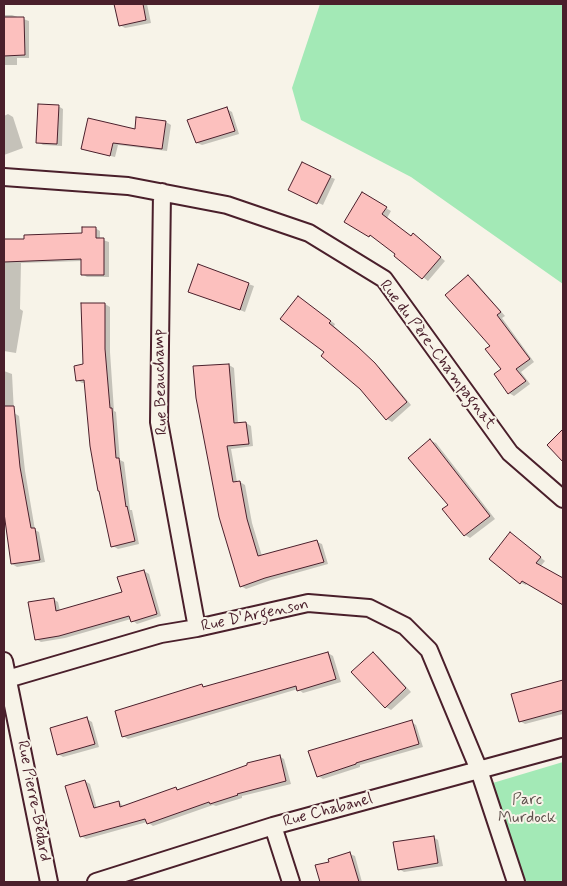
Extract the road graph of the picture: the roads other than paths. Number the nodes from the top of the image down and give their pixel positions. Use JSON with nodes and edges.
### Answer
{"nodes":[{"id":1,"x":4,"y":177,"type":"edge"},
{"id":2,"x":162,"y":192,"type":"junction"},
{"id":3,"x":563,"y":499,"type":"edge"},
{"id":4,"x":197,"y":628,"type":"junction"},
{"id":5,"x":4,"y":661,"type":"edge"},
{"id":6,"x":6,"y":680,"type":"edge"},
{"id":7,"x":563,"y":747,"type":"edge"},
{"id":8,"x":479,"y":770,"type":"junction"},
{"id":9,"x":273,"y":826,"type":"junction"},
{"id":10,"x":49,"y":882,"type":"edge"},
{"id":11,"x":96,"y":882,"type":"edge"},
{"id":12,"x":291,"y":882,"type":"edge"},
{"id":13,"x":516,"y":882,"type":"edge"}],
"edges":[{"from":1,"to":2,"type":"street","name":"Rue du Père-Champagnat"},
{"from":2,"to":3,"type":"street","name":"Rue du Père-Champagnat"},
{"from":2,"to":4,"type":"street","name":"Rue Beauchamp"},
{"from":4,"to":6,"type":"street","name":"Rue D'Argenson"},
{"from":4,"to":8,"type":"street","name":"Rue D'Argenson"},
{"from":5,"to":6,"type":"street","name":"Rue Pierre-Bédard"},
{"from":6,"to":10,"type":"street","name":"Rue Pierre-Bédard"},
{"from":7,"to":8,"type":"street","name":"Rue Chabanel"},
{"from":8,"to":9,"type":"street","name":"Rue Chabanel"},
{"from":8,"to":13,"type":"street","name":"Rue D'Argenson"},
{"from":9,"to":11,"type":"street","name":"Rue Chabanel"},
{"from":9,"to":12,"type":"street"}]}
